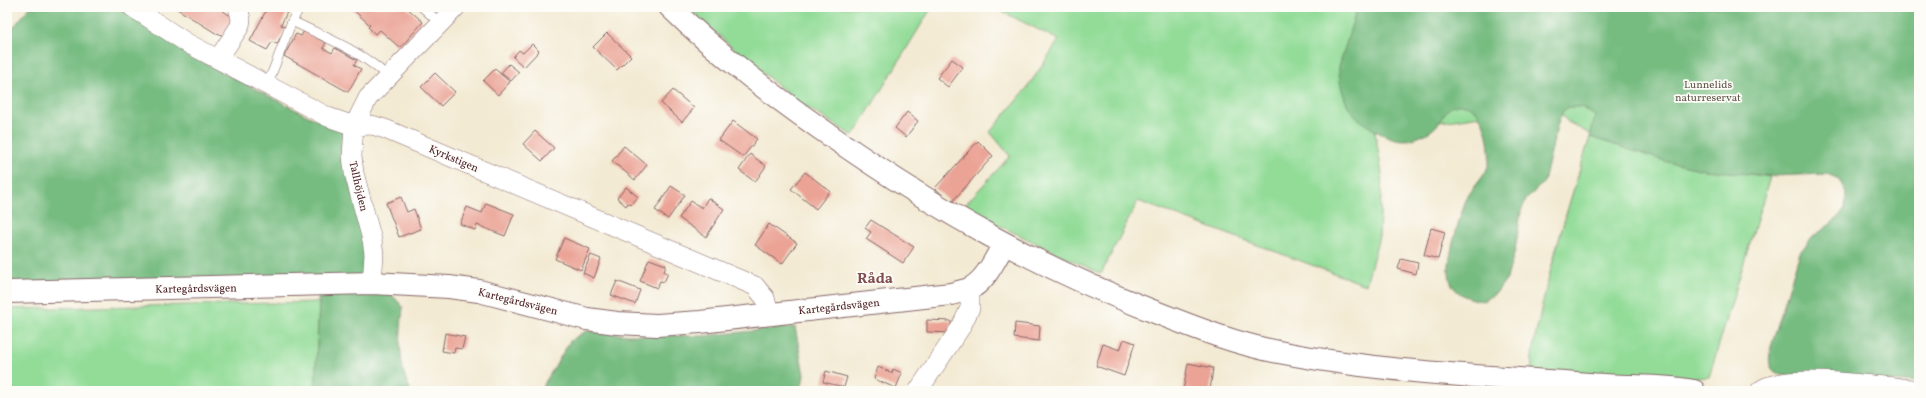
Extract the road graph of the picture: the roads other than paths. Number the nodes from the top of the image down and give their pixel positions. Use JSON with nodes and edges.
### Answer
{"nodes":[{"id":1,"x":132,"y":7,"type":"edge"},
{"id":2,"x":238,"y":7,"type":"edge"},
{"id":3,"x":300,"y":7,"type":"edge"},
{"id":4,"x":422,"y":7,"type":"edge"},
{"id":5,"x":456,"y":7,"type":"edge"},
{"id":6,"x":670,"y":7,"type":"edge"},
{"id":7,"x":292,"y":21,"type":"junction"},
{"id":8,"x":440,"y":24,"type":"junction"},
{"id":9,"x":218,"y":59,"type":"junction"},
{"id":10,"x":388,"y":77,"type":"junction"},
{"id":11,"x":267,"y":86,"type":"junction"},
{"id":12,"x":354,"y":126,"type":"junction"},
{"id":13,"x":1004,"y":244,"type":"junction"},
{"id":14,"x":372,"y":283,"type":"junction"},
{"id":15,"x":970,"y":289,"type":"junction"},
{"id":16,"x":7,"y":292,"type":"edge"},
{"id":17,"x":770,"y":314,"type":"junction"},
{"id":18,"x":1852,"y":387,"type":"edge"},
{"id":19,"x":1765,"y":389,"type":"edge"},
{"id":20,"x":1919,"y":390,"type":"edge"},
{"id":21,"x":918,"y":391,"type":"edge"},
{"id":22,"x":1694,"y":391,"type":"edge"}],
"edges":[{"from":1,"to":9,"type":"street","name":"Kyrkstigen"},
{"from":2,"to":9,"type":"street"},
{"from":3,"to":7,"type":"lane"},
{"from":4,"to":8,"type":"lane"},
{"from":5,"to":8,"type":"street","name":"Tallhöjden"},
{"from":6,"to":13,"type":"street"},
{"from":7,"to":10,"type":"lane"},
{"from":7,"to":11,"type":"lane"},
{"from":8,"to":10,"type":"street","name":"Tallhöjden"},
{"from":9,"to":11,"type":"street","name":"Kyrkstigen"},
{"from":10,"to":12,"type":"street","name":"Tallhöjden"},
{"from":11,"to":12,"type":"street","name":"Kyrkstigen"},
{"from":12,"to":14,"type":"street","name":"Tallhöjden"},
{"from":12,"to":17,"type":"street","name":"Kyrkstigen"},
{"from":13,"to":15,"type":"street","name":"Kartegårdsvägen"},
{"from":13,"to":22,"type":"street"},
{"from":14,"to":16,"type":"street","name":"Kartegårdsvägen"},
{"from":14,"to":17,"type":"street","name":"Kartegårdsvägen"},
{"from":15,"to":17,"type":"street","name":"Kartegårdsvägen"},
{"from":15,"to":21,"type":"street"},
{"from":18,"to":19,"type":"street"},
{"from":18,"to":20,"type":"street"}]}
